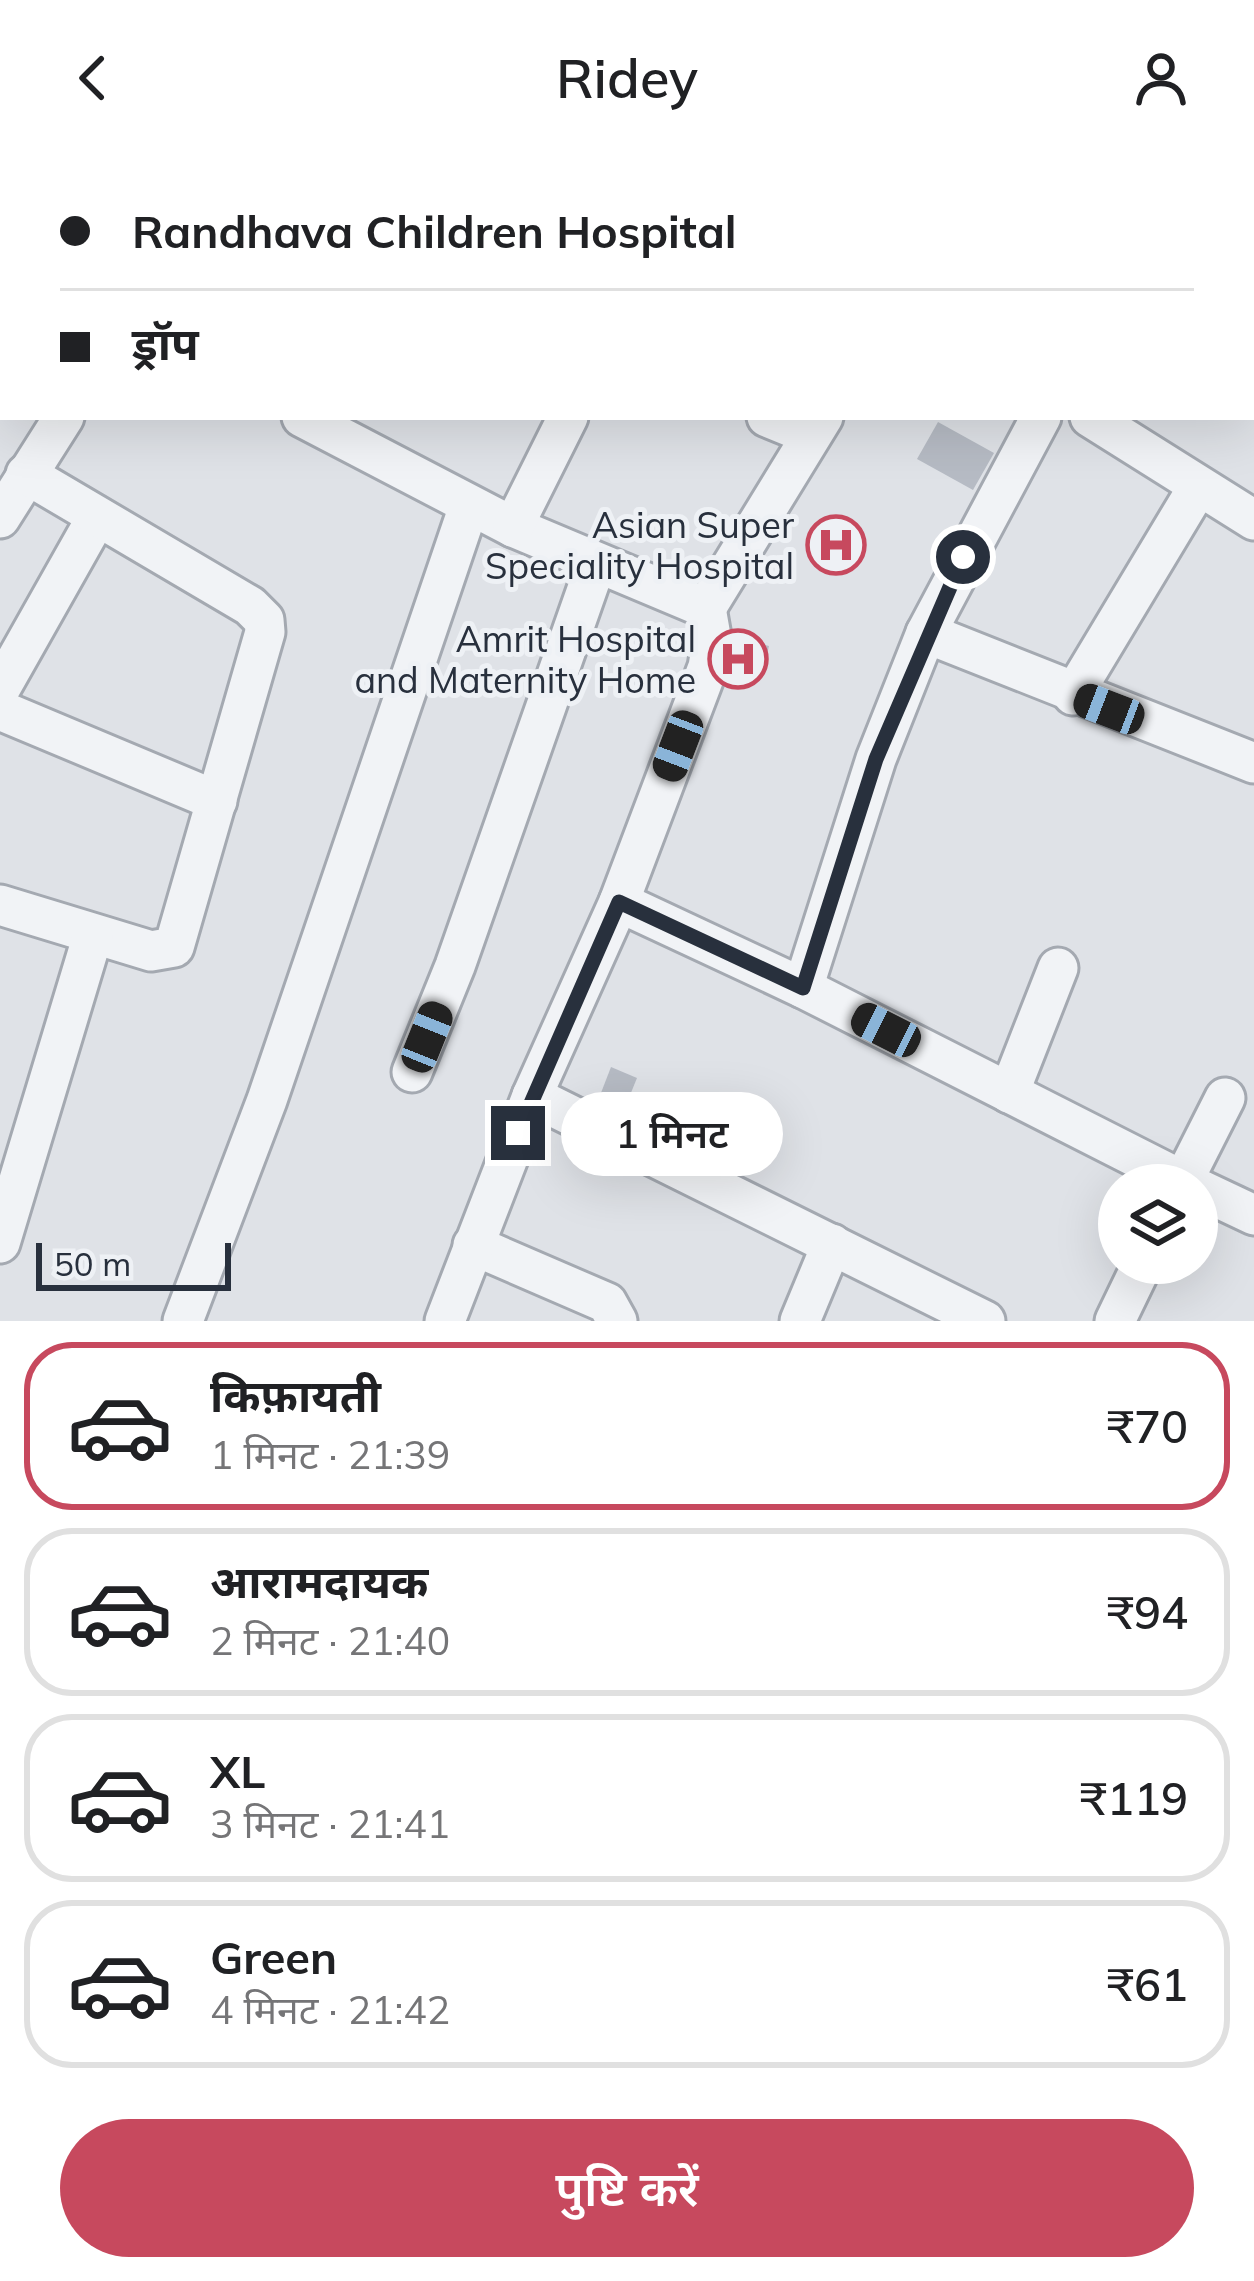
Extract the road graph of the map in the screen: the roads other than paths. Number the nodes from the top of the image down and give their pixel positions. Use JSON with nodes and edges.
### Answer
{"nodes":[{"id":1,"x":62,"y":420,"type":"edge"},
{"id":2,"x":308,"y":420,"type":"edge"},
{"id":3,"x":566,"y":420,"type":"edge"},
{"id":4,"x":784,"y":420,"type":"edge"},
{"id":5,"x":1039,"y":420,"type":"edge"},
{"id":6,"x":1095,"y":420,"type":"edge"},
{"id":7,"x":817,"y":426,"type":"edge"},
{"id":8,"x":26,"y":474,"type":"junction"},
{"id":9,"x":1198,"y":487,"type":"junction"},
{"id":10,"x":469,"y":506,"type":"junction"},
{"id":11,"x":97,"y":517,"type":"junction"},
{"id":12,"x":0,"y":518,"type":"edge"},
{"id":13,"x":1254,"y":520,"type":"edge"},
{"id":14,"x":513,"y":527,"type":"junction"},
{"id":15,"x":596,"y":565,"type":"junction"},
{"id":16,"x":706,"y":608,"type":"junction"},
{"id":17,"x":926,"y":633,"type":"junction"},
{"id":18,"x":0,"y":688,"type":"edge"},
{"id":19,"x":1073,"y":695,"type":"junction"},
{"id":20,"x":0,"y":710,"type":"edge"},
{"id":21,"x":1254,"y":763,"type":"edge"},
{"id":22,"x":217,"y":801,"type":"junction"},
{"id":23,"x":619,"y":902,"type":"junction"},
{"id":24,"x":0,"y":905,"type":"edge"},
{"id":25,"x":93,"y":934,"type":"junction"},
{"id":26,"x":1058,"y":968,"type":"dead end"},
{"id":27,"x":803,"y":988,"type":"junction"},
{"id":28,"x":412,"y":1072,"type":"dead end"},
{"id":29,"x":1009,"y":1093,"type":"junction"},
{"id":30,"x":532,"y":1096,"type":"junction"},
{"id":31,"x":1225,"y":1098,"type":"dead end"},
{"id":32,"x":1147,"y":1164,"type":"edge"},
{"id":33,"x":1197,"y":1164,"type":"edge"},
{"id":34,"x":1218,"y":1199,"type":"edge"},
{"id":35,"x":1254,"y":1215,"type":"edge"},
{"id":36,"x":0,"y":1243,"type":"edge"},
{"id":37,"x":832,"y":1244,"type":"junction"},
{"id":38,"x":473,"y":1245,"type":"junction"},
{"id":39,"x":1133,"y":1284,"type":"edge"},
{"id":40,"x":183,"y":1321,"type":"edge"},
{"id":41,"x":445,"y":1321,"type":"edge"},
{"id":42,"x":616,"y":1321,"type":"edge"},
{"id":43,"x":800,"y":1321,"type":"edge"},
{"id":44,"x":985,"y":1321,"type":"edge"},
{"id":45,"x":1115,"y":1321,"type":"edge"}],
"edges":[{"from":1,"to":8,"type":"street"},
{"from":2,"to":10,"type":"street"},
{"from":3,"to":14,"type":"street"},
{"from":4,"to":7,"type":"street"},
{"from":5,"to":17,"type":"street"},
{"from":6,"to":9,"type":"street"},
{"from":7,"to":16,"type":"street"},
{"from":8,"to":11,"type":"street"},
{"from":8,"to":12,"type":"street"},
{"from":9,"to":13,"type":"street"},
{"from":9,"to":19,"type":"street"},
{"from":10,"to":14,"type":"street"},
{"from":10,"to":40,"type":"street"},
{"from":11,"to":18,"type":"street"},
{"from":11,"to":22,"type":"street"},
{"from":14,"to":15,"type":"street"},
{"from":15,"to":16,"type":"street"},
{"from":15,"to":28,"type":"street"},
{"from":16,"to":23,"type":"street"},
{"from":17,"to":19,"type":"street"},
{"from":17,"to":27,"type":"street"},
{"from":19,"to":21,"type":"street"},
{"from":20,"to":22,"type":"street"},
{"from":22,"to":25,"type":"street"},
{"from":23,"to":27,"type":"street"},
{"from":23,"to":30,"type":"street"},
{"from":24,"to":25,"type":"street"},
{"from":25,"to":36,"type":"street"},
{"from":26,"to":29,"type":"street"},
{"from":27,"to":29,"type":"street"},
{"from":29,"to":32,"type":"street"},
{"from":30,"to":37,"type":"street"},
{"from":30,"to":38,"type":"street"},
{"from":31,"to":33,"type":"street"},
{"from":34,"to":35,"type":"street"},
{"from":37,"to":43,"type":"street"},
{"from":37,"to":44,"type":"street"},
{"from":38,"to":41,"type":"street"},
{"from":38,"to":42,"type":"street"},
{"from":39,"to":45,"type":"street"}]}
